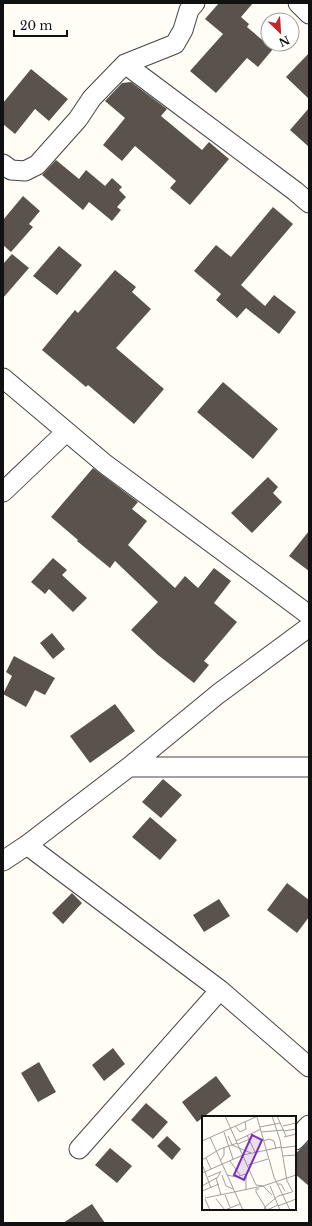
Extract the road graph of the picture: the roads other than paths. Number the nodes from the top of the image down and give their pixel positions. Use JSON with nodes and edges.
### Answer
{"nodes":[{"id":1,"x":195,"y":3,"type":"edge"},
{"id":2,"x":298,"y":3,"type":"edge"},
{"id":3,"x":309,"y":14,"type":"edge"},
{"id":4,"x":125,"y":64,"type":"junction"},
{"id":5,"x":3,"y":164,"type":"edge"},
{"id":6,"x":309,"y":203,"type":"edge"},
{"id":7,"x":3,"y":378,"type":"edge"},
{"id":8,"x":66,"y":432,"type":"junction"},
{"id":9,"x":3,"y":492,"type":"edge"},
{"id":10,"x":309,"y":615,"type":"edge"},
{"id":11,"x":309,"y":627,"type":"edge"},
{"id":12,"x":129,"y":767,"type":"junction"},
{"id":13,"x":309,"y":767,"type":"edge"},
{"id":14,"x":27,"y":845,"type":"junction"},
{"id":15,"x":3,"y":861,"type":"edge"},
{"id":16,"x":220,"y":990,"type":"junction"},
{"id":17,"x":309,"y":1067,"type":"edge"},
{"id":18,"x":309,"y":1125,"type":"edge"},
{"id":19,"x":296,"y":1139,"type":"edge"},
{"id":20,"x":79,"y":1149,"type":"dead end"}],
"edges":[{"from":1,"to":4,"type":"street"},
{"from":2,"to":3,"type":"street"},
{"from":4,"to":5,"type":"street"},
{"from":4,"to":6,"type":"street"},
{"from":7,"to":8,"type":"street"},
{"from":8,"to":9,"type":"street"},
{"from":8,"to":10,"type":"street"},
{"from":11,"to":12,"type":"street"},
{"from":12,"to":13,"type":"street"},
{"from":12,"to":14,"type":"street"},
{"from":14,"to":15,"type":"street"},
{"from":14,"to":16,"type":"street"},
{"from":16,"to":17,"type":"street"},
{"from":16,"to":20,"type":"street"},
{"from":18,"to":19,"type":"street"}]}
